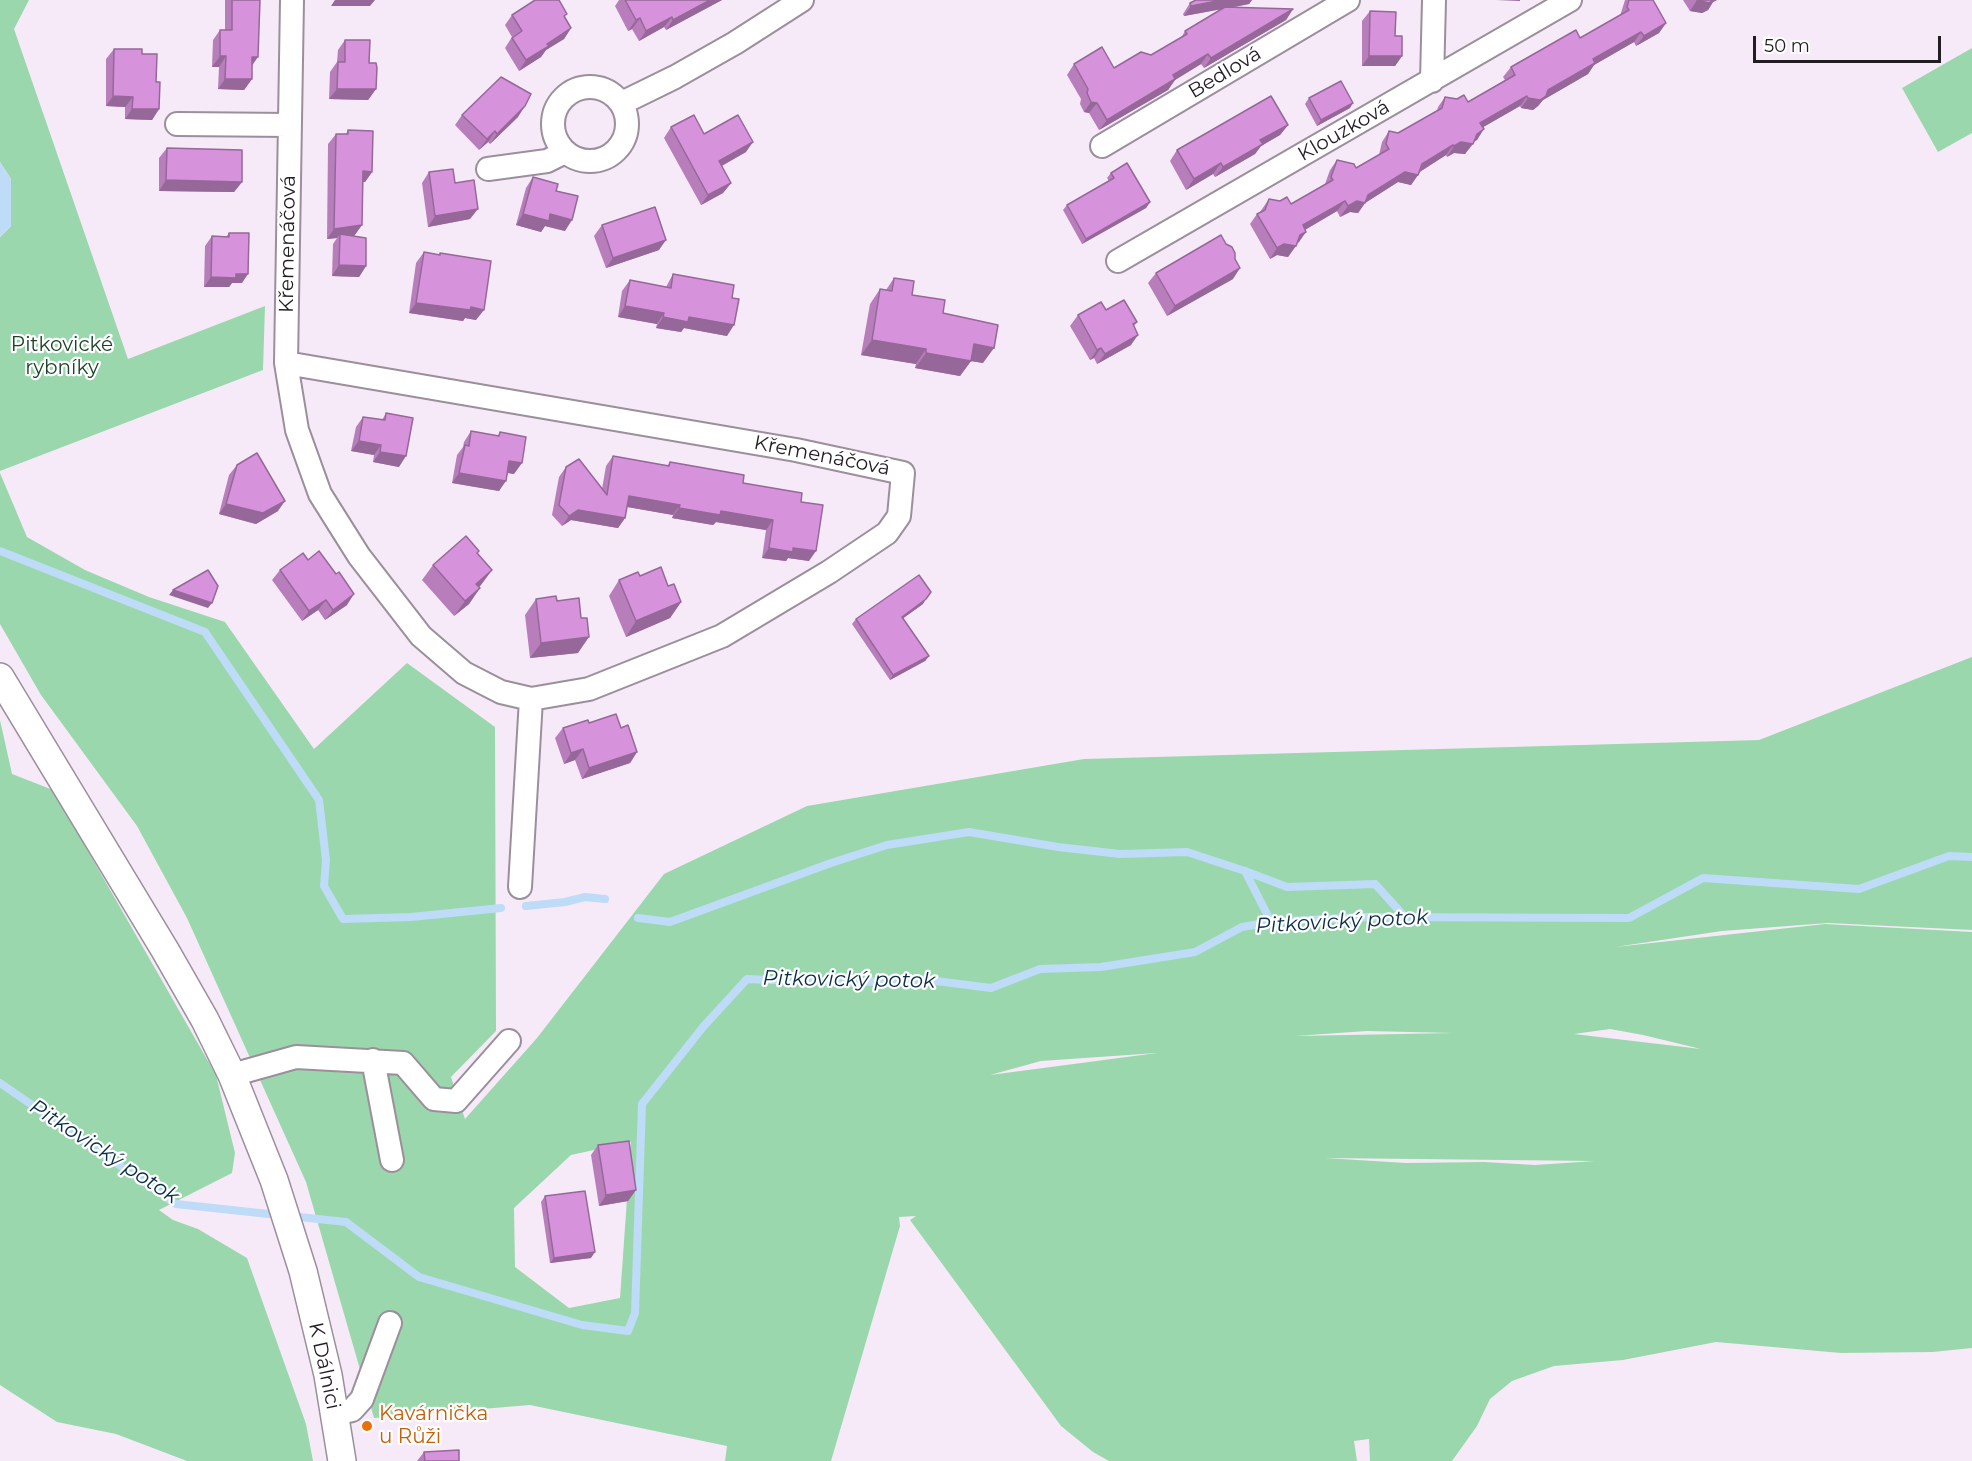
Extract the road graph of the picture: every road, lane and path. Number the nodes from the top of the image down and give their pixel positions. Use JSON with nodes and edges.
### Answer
{"nodes":[{"id":1,"x":292,"y":0,"type":"edge"},
{"id":2,"x":802,"y":0,"type":"edge"},
{"id":3,"x":1348,"y":0,"type":"edge"},
{"id":4,"x":1434,"y":0,"type":"edge"},
{"id":5,"x":1570,"y":0,"type":"edge"},
{"id":6,"x":1432,"y":81,"type":"junction"},
{"id":7,"x":622,"y":103,"type":"junction"},
{"id":8,"x":177,"y":124,"type":"dead end"},
{"id":9,"x":290,"y":125,"type":"junction"},
{"id":10,"x":1102,"y":146,"type":"dead end"},
{"id":11,"x":565,"y":152,"type":"junction"},
{"id":12,"x":488,"y":169,"type":"dead end"},
{"id":13,"x":1118,"y":261,"type":"dead end"},
{"id":14,"x":286,"y":363,"type":"junction"},
{"id":15,"x":0,"y":677,"type":"edge"},
{"id":16,"x":531,"y":699,"type":"junction"},
{"id":17,"x":520,"y":887,"type":"dead end"},
{"id":18,"x":509,"y":1041,"type":"dead end"},
{"id":19,"x":373,"y":1060,"type":"junction"},
{"id":20,"x":232,"y":1074,"type":"junction"},
{"id":21,"x":392,"y":1160,"type":"dead end"},
{"id":22,"x":390,"y":1323,"type":"dead end"},
{"id":23,"x":334,"y":1414,"type":"junction"},
{"id":24,"x":342,"y":1461,"type":"edge"}],
"edges":[{"from":1,"to":9,"type":"street","name":"Křemenáčová"},
{"from":2,"to":7,"type":"street"},
{"from":3,"to":10,"type":"street","name":"Bedlová"},
{"from":4,"to":6,"type":"street"},
{"from":5,"to":6,"type":"street","name":"Klouzková"},
{"from":6,"to":13,"type":"street","name":"Klouzková"},
{"from":7,"to":11,"type":"street"},
{"from":7,"to":11,"type":"street"},
{"from":8,"to":9,"type":"street"},
{"from":9,"to":14,"type":"street","name":"Křemenáčová"},
{"from":11,"to":12,"type":"street"},
{"from":14,"to":16,"type":"street","name":"Křemenáčová"},
{"from":14,"to":16,"type":"street","name":"Křemenáčová"},
{"from":15,"to":20,"type":"street","name":"K Dálnici"},
{"from":16,"to":17,"type":"street"},
{"from":18,"to":19,"type":"street"},
{"from":19,"to":20,"type":"street"},
{"from":19,"to":21,"type":"street"},
{"from":20,"to":23,"type":"street","name":"K Dálnici"},
{"from":22,"to":23,"type":"street"},
{"from":23,"to":24,"type":"street","name":"K Dálnici"}]}
